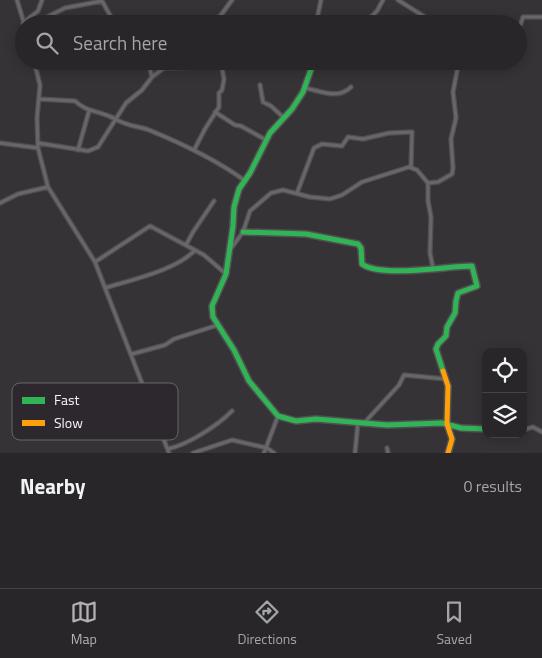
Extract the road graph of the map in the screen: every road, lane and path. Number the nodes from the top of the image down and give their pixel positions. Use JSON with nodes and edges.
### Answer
{"nodes":[{"id":1,"x":17,"y":0,"type":"edge"},
{"id":2,"x":42,"y":0,"type":"edge"},
{"id":3,"x":102,"y":0,"type":"edge"},
{"id":4,"x":232,"y":0,"type":"edge"},
{"id":5,"x":321,"y":0,"type":"edge"},
{"id":6,"x":384,"y":0,"type":"edge"},
{"id":7,"x":398,"y":0,"type":"edge"},
{"id":8,"x":21,"y":15,"type":"edge"},
{"id":9,"x":34,"y":15,"type":"edge"},
{"id":10,"x":51,"y":15,"type":"edge"},
{"id":11,"x":109,"y":15,"type":"edge"},
{"id":12,"x":221,"y":15,"type":"edge"},
{"id":13,"x":318,"y":15,"type":"edge"},
{"id":14,"x":373,"y":15,"type":"edge"},
{"id":15,"x":422,"y":15,"type":"edge"},
{"id":16,"x":527,"y":17,"type":"edge"},
{"id":17,"x":542,"y":18,"type":"edge"},
{"id":18,"x":37,"y":70,"type":"edge"},
{"id":19,"x":150,"y":70,"type":"edge"},
{"id":20,"x":161,"y":70,"type":"edge"},
{"id":21,"x":222,"y":70,"type":"edge"},
{"id":22,"x":311,"y":70,"type":"edge"},
{"id":23,"x":458,"y":70,"type":"edge"},
{"id":24,"x":152,"y":77,"type":"junction"},
{"id":25,"x":260,"y":85,"type":"dead end"},
{"id":26,"x":351,"y":87,"type":"dead end"},
{"id":27,"x":305,"y":88,"type":"junction"},
{"id":28,"x":39,"y":99,"type":"junction"},
{"id":29,"x":89,"y":111,"type":"junction"},
{"id":30,"x":215,"y":112,"type":"junction"},
{"id":31,"x":283,"y":117,"type":"junction"},
{"id":32,"x":116,"y":120,"type":"junction"},
{"id":33,"x":266,"y":140,"type":"junction"},
{"id":34,"x":0,"y":143,"type":"edge"},
{"id":35,"x":38,"y":146,"type":"junction"},
{"id":36,"x":78,"y":150,"type":"junction"},
{"id":37,"x":194,"y":150,"type":"junction"},
{"id":38,"x":412,"y":167,"type":"junction"},
{"id":39,"x":244,"y":180,"type":"junction"},
{"id":40,"x":428,"y":183,"type":"junction"},
{"id":41,"x":48,"y":187,"type":"junction"},
{"id":42,"x":297,"y":193,"type":"junction"},
{"id":43,"x":214,"y":201,"type":"dead end"},
{"id":44,"x":0,"y":203,"type":"edge"},
{"id":45,"x":243,"y":232,"type":"junction"},
{"id":46,"x":186,"y":246,"type":"junction"},
{"id":47,"x":194,"y":250,"type":"junction"},
{"id":48,"x":230,"y":250,"type":"junction"},
{"id":49,"x":95,"y":262,"type":"junction"},
{"id":50,"x":433,"y":268,"type":"junction"},
{"id":51,"x":226,"y":274,"type":"junction"},
{"id":52,"x":105,"y":288,"type":"junction"},
{"id":53,"x":218,"y":325,"type":"junction"},
{"id":54,"x":132,"y":354,"type":"junction"},
{"id":55,"x":446,"y":380,"type":"junction"},
{"id":56,"x":143,"y":383,"type":"edge"},
{"id":57,"x":232,"y":411,"type":"dead end"},
{"id":58,"x":278,"y":416,"type":"junction"},
{"id":59,"x":358,"y":422,"type":"junction"},
{"id":60,"x":365,"y":422,"type":"junction"},
{"id":61,"x":447,"y":424,"type":"junction"},
{"id":62,"x":482,"y":429,"type":"edge"},
{"id":63,"x":527,"y":429,"type":"edge"},
{"id":64,"x":542,"y":432,"type":"edge"},
{"id":65,"x":266,"y":448,"type":"junction"},
{"id":66,"x":387,"y":448,"type":"dead end"},
{"id":67,"x":169,"y":451,"type":"edge"},
{"id":68,"x":193,"y":453,"type":"edge"},
{"id":69,"x":264,"y":453,"type":"edge"},
{"id":70,"x":274,"y":453,"type":"edge"},
{"id":71,"x":355,"y":453,"type":"edge"},
{"id":72,"x":388,"y":453,"type":"edge"},
{"id":73,"x":448,"y":453,"type":"edge"}],
"edges":[{"from":1,"to":8,"type":"street"},
{"from":2,"to":9,"type":"street"},
{"from":3,"to":10,"type":"street"},
{"from":3,"to":11,"type":"street"},
{"from":4,"to":12,"type":"street"},
{"from":5,"to":13,"type":"street"},
{"from":6,"to":14,"type":"street"},
{"from":7,"to":15,"type":"street"},
{"from":16,"to":17,"type":"street"},
{"from":18,"to":28,"type":"street"},
{"from":19,"to":24,"type":"street"},
{"from":20,"to":24,"type":"street"},
{"from":21,"to":30,"type":"street"},
{"from":22,"to":27,"type":"street"},
{"from":23,"to":40,"type":"street"},
{"from":24,"to":32,"type":"street"},
{"from":25,"to":31,"type":"street"},
{"from":26,"to":27,"type":"street"},
{"from":27,"to":31,"type":"street"},
{"from":28,"to":29,"type":"street"},
{"from":28,"to":35,"type":"street"},
{"from":29,"to":32,"type":"street"},
{"from":29,"to":36,"type":"street"},
{"from":30,"to":33,"type":"street"},
{"from":30,"to":37,"type":"street"},
{"from":31,"to":33,"type":"street"},
{"from":32,"to":36,"type":"street"},
{"from":32,"to":37,"type":"street"},
{"from":33,"to":39,"type":"street"},
{"from":34,"to":35,"type":"street"},
{"from":35,"to":36,"type":"street"},
{"from":35,"to":41,"type":"street"},
{"from":37,"to":39,"type":"street"},
{"from":38,"to":40,"type":"street"},
{"from":38,"to":42,"type":"street"},
{"from":38,"to":42,"type":"street"},
{"from":39,"to":48,"type":"street"},
{"from":40,"to":50,"type":"street"},
{"from":41,"to":44,"type":"street"},
{"from":41,"to":49,"type":"street"},
{"from":42,"to":45,"type":"street"},
{"from":43,"to":46,"type":"street"},
{"from":45,"to":48,"type":"street"},
{"from":45,"to":50,"type":"street"},
{"from":46,"to":47,"type":"street"},
{"from":46,"to":49,"type":"street"},
{"from":47,"to":51,"type":"street"},
{"from":47,"to":52,"type":"street"},
{"from":48,"to":51,"type":"street"},
{"from":49,"to":52,"type":"street"},
{"from":50,"to":55,"type":"street"},
{"from":51,"to":53,"type":"street"},
{"from":52,"to":54,"type":"street"},
{"from":53,"to":54,"type":"street"},
{"from":53,"to":58,"type":"street"},
{"from":54,"to":56,"type":"street"},
{"from":55,"to":60,"type":"street"},
{"from":55,"to":61,"type":"street"},
{"from":57,"to":67,"type":"street"},
{"from":58,"to":59,"type":"street"},
{"from":58,"to":65,"type":"street"},
{"from":59,"to":60,"type":"street"},
{"from":59,"to":71,"type":"street"},
{"from":60,"to":61,"type":"street"},
{"from":61,"to":62,"type":"street"},
{"from":61,"to":73,"type":"street"},
{"from":63,"to":64,"type":"street"},
{"from":65,"to":68,"type":"street"},
{"from":65,"to":69,"type":"street"},
{"from":65,"to":70,"type":"street"},
{"from":66,"to":72,"type":"street"}]}
